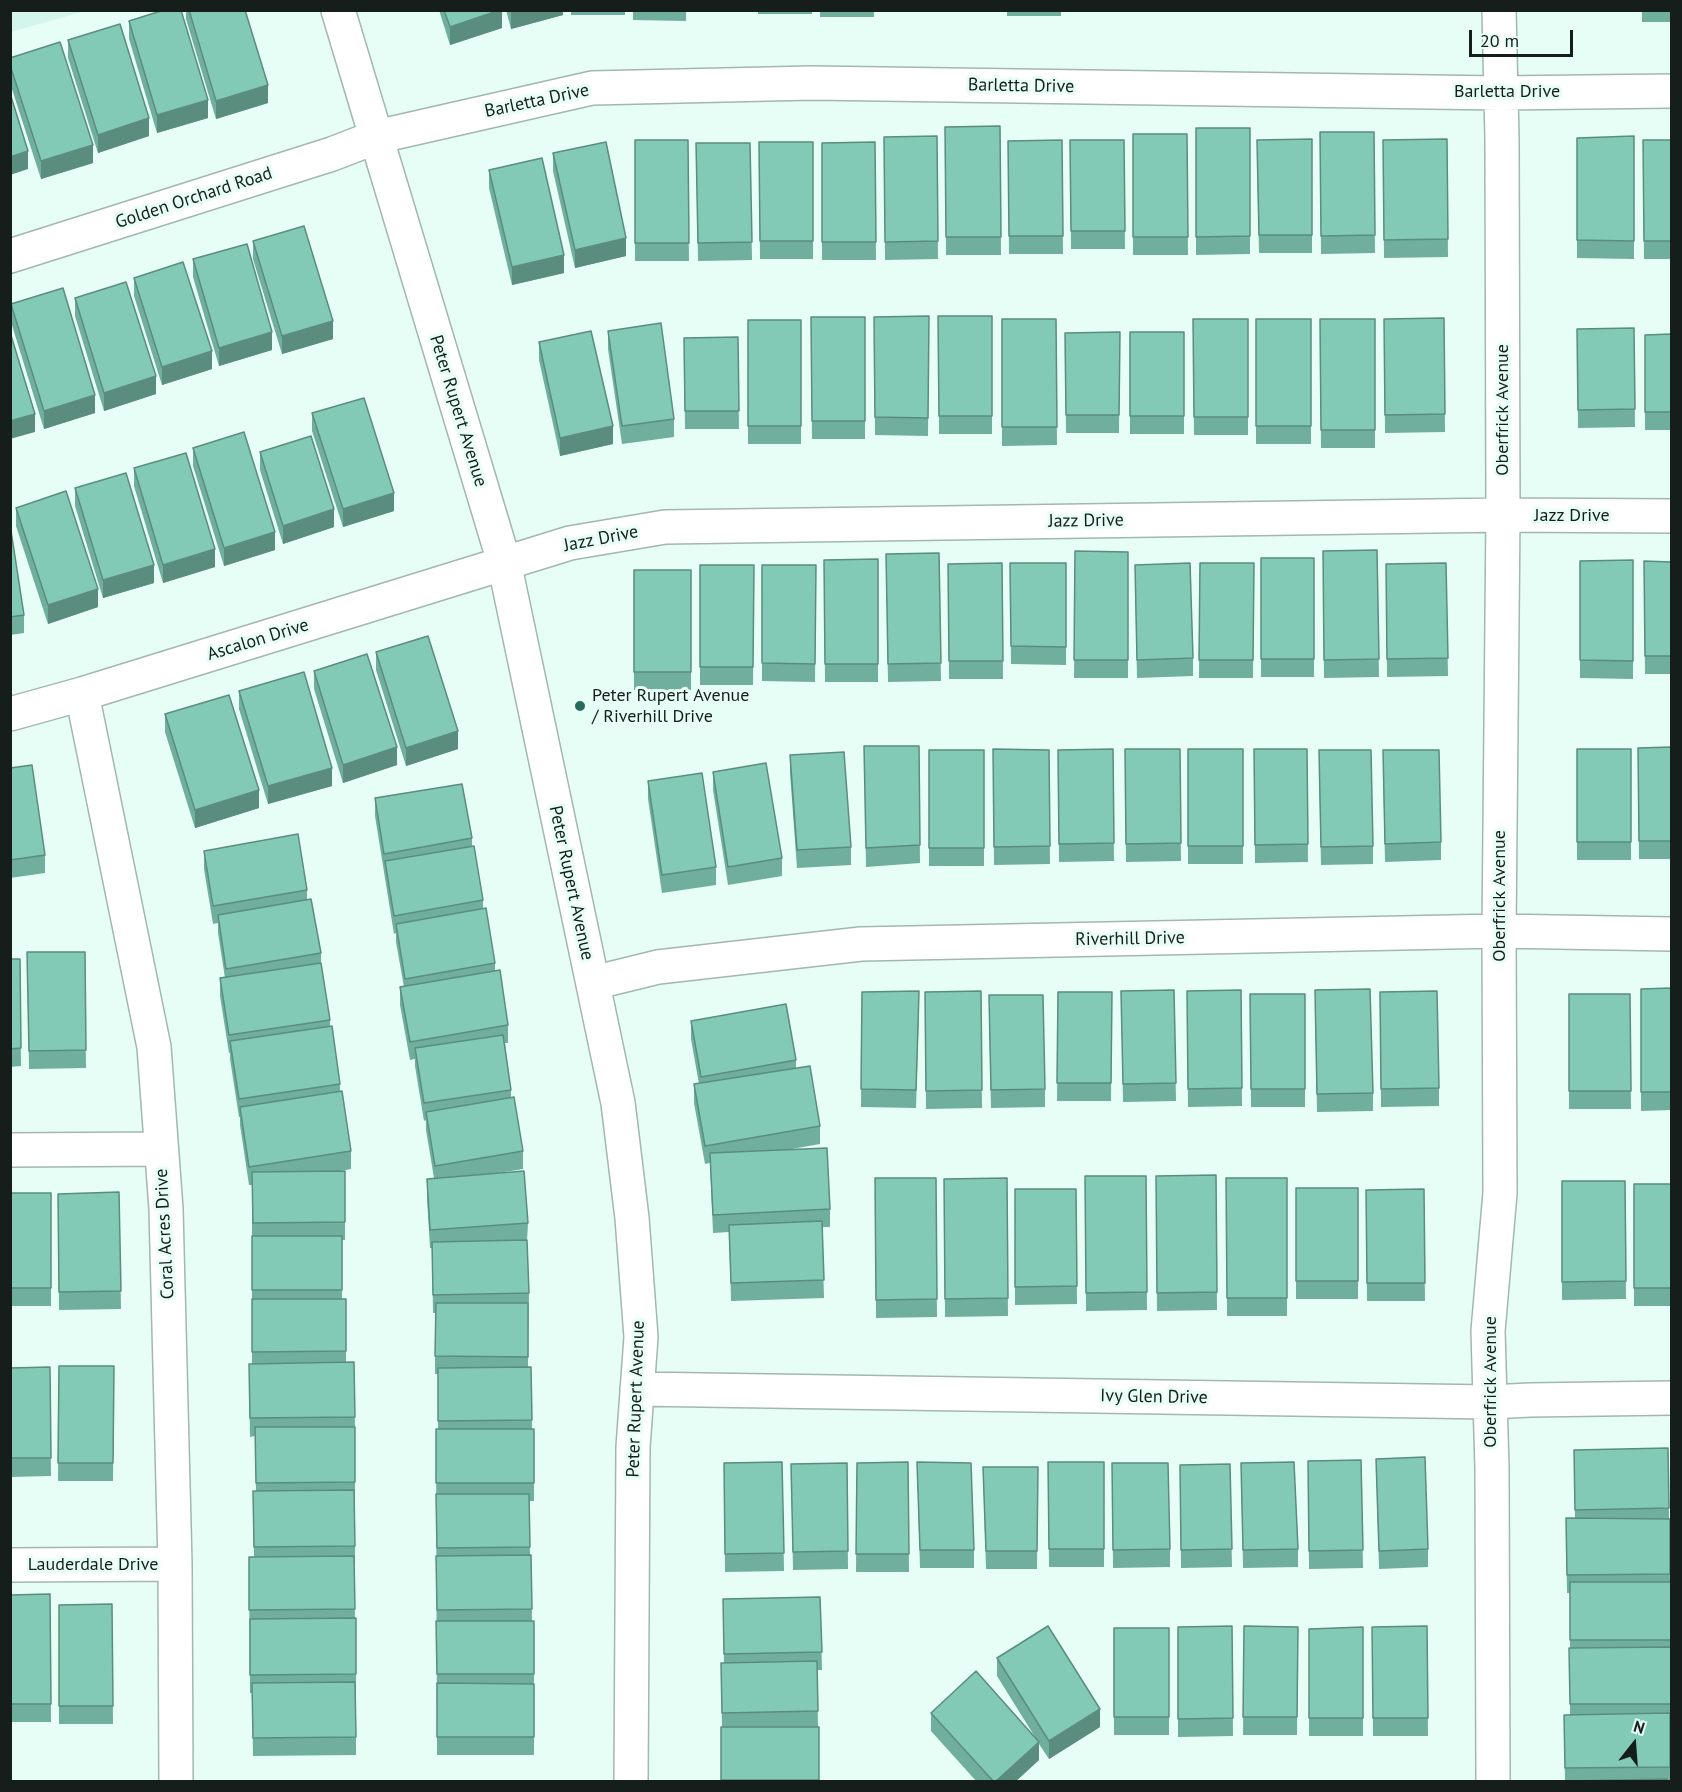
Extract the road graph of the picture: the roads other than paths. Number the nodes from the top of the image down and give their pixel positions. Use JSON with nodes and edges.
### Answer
{"nodes":[{"id":1,"x":338,"y":10,"type":"edge"},
{"id":2,"x":1499,"y":10,"type":"edge"},
{"id":3,"x":1671,"y":91,"type":"edge"},
{"id":4,"x":1500,"y":93,"type":"junction"},
{"id":5,"x":376,"y":137,"type":"junction"},
{"id":6,"x":10,"y":256,"type":"edge"},
{"id":7,"x":1503,"y":515,"type":"junction"},
{"id":8,"x":1671,"y":516,"type":"edge"},
{"id":9,"x":504,"y":562,"type":"junction"},
{"id":10,"x":82,"y":694,"type":"junction"},
{"id":11,"x":10,"y":714,"type":"edge"},
{"id":12,"x":1499,"y":931,"type":"junction"},
{"id":13,"x":1671,"y":934,"type":"edge"},
{"id":14,"x":592,"y":983,"type":"junction"},
{"id":15,"x":161,"y":1149,"type":"junction"},
{"id":16,"x":10,"y":1150,"type":"edge"},
{"id":17,"x":637,"y":1389,"type":"junction"},
{"id":18,"x":1671,"y":1398,"type":"edge"},
{"id":19,"x":1490,"y":1402,"type":"junction"},
{"id":20,"x":175,"y":1564,"type":"junction"},
{"id":21,"x":10,"y":1565,"type":"edge"},
{"id":22,"x":176,"y":1782,"type":"edge"},
{"id":23,"x":631,"y":1782,"type":"edge"},
{"id":24,"x":1493,"y":1782,"type":"edge"}],
"edges":[{"from":1,"to":5,"type":"street","name":"Peter Rupert Avenue"},
{"from":2,"to":4,"type":"street","name":"Oberfrick Avenue"},
{"from":3,"to":4,"type":"street","name":"Barletta Drive"},
{"from":4,"to":5,"type":"street","name":"Barletta Drive"},
{"from":4,"to":7,"type":"street","name":"Oberfrick Avenue"},
{"from":5,"to":6,"type":"street","name":"Golden Orchard Road"},
{"from":5,"to":9,"type":"street","name":"Peter Rupert Avenue"},
{"from":7,"to":8,"type":"street","name":"Jazz Drive"},
{"from":7,"to":9,"type":"street","name":"Jazz Drive"},
{"from":7,"to":12,"type":"street","name":"Oberfrick Avenue"},
{"from":9,"to":10,"type":"street","name":"Ascalon Drive"},
{"from":9,"to":14,"type":"street","name":"Peter Rupert Avenue"},
{"from":10,"to":11,"type":"street","name":"Ascalon Drive"},
{"from":10,"to":15,"type":"street","name":"Coral Acres Drive"},
{"from":12,"to":13,"type":"street","name":"Riverhill Drive"},
{"from":12,"to":14,"type":"street","name":"Riverhill Drive"},
{"from":12,"to":19,"type":"street","name":"Oberfrick Avenue"},
{"from":14,"to":17,"type":"street","name":"Peter Rupert Avenue"},
{"from":15,"to":16,"type":"street"},
{"from":15,"to":20,"type":"street","name":"Coral Acres Drive"},
{"from":17,"to":19,"type":"street","name":"Ivy Glen Drive"},
{"from":17,"to":23,"type":"street","name":"Peter Rupert Avenue"},
{"from":18,"to":19,"type":"street","name":"Ivy Glen Drive"},
{"from":19,"to":24,"type":"street","name":"Oberfrick Avenue"},
{"from":20,"to":21,"type":"street","name":"Lauderdale Drive"},
{"from":20,"to":22,"type":"street","name":"Coral Acres Drive"}]}
